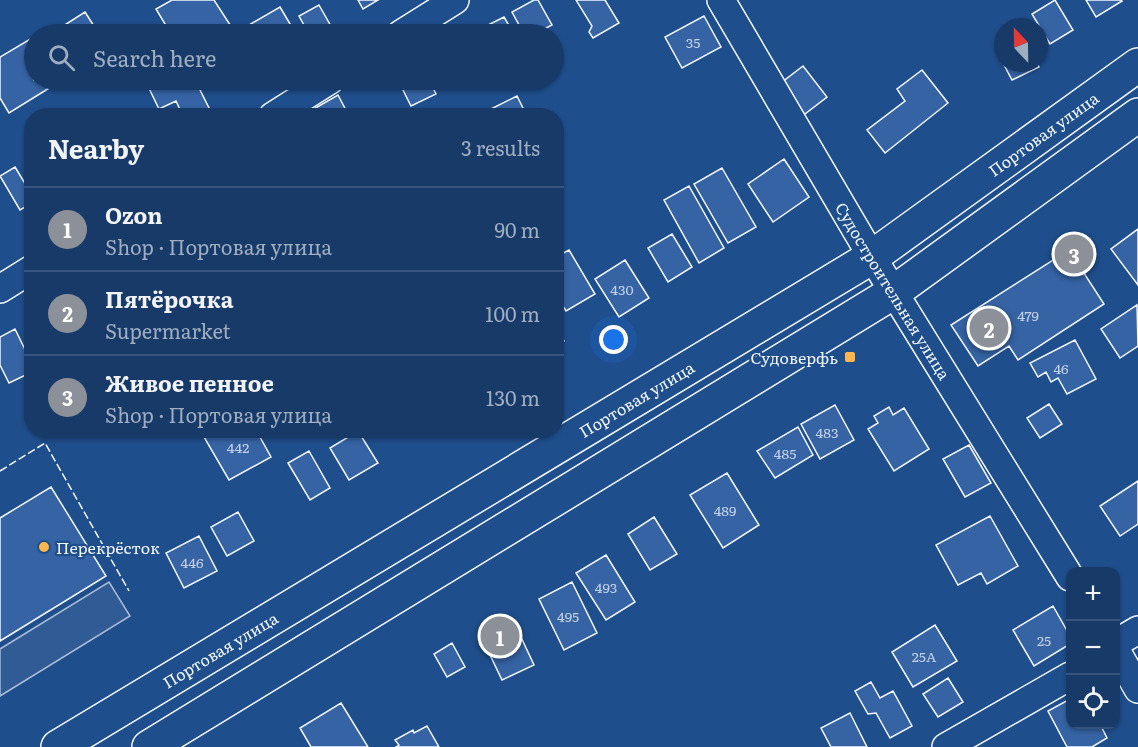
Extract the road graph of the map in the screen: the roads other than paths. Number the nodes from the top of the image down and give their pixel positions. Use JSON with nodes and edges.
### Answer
{"nodes":[{"id":1,"x":455,"y":0,"type":"edge"},
{"id":2,"x":721,"y":0,"type":"edge"},
{"id":3,"x":417,"y":24,"type":"edge"},
{"id":4,"x":1138,"y":64,"type":"edge"},
{"id":5,"x":314,"y":90,"type":"edge"},
{"id":6,"x":286,"y":108,"type":"edge"},
{"id":7,"x":1138,"y":115,"type":"edge"},
{"id":8,"x":872,"y":257,"type":"junction"},
{"id":9,"x":24,"y":274,"type":"edge"},
{"id":10,"x":0,"y":289,"type":"edge"},
{"id":11,"x":894,"y":292,"type":"junction"},
{"id":12,"x":1066,"y":569,"type":"edge"},
{"id":13,"x":1138,"y":630,"type":"edge"},
{"id":14,"x":1120,"y":641,"type":"edge"},
{"id":15,"x":1120,"y":657,"type":"edge"},
{"id":16,"x":1066,"y":679,"type":"edge"},
{"id":17,"x":1138,"y":689,"type":"edge"},
{"id":18,"x":58,"y":747,"type":"edge"},
{"id":19,"x":149,"y":747,"type":"edge"},
{"id":20,"x":946,"y":747,"type":"edge"}],
"edges":[{"from":1,"to":3,"type":"street"},
{"from":2,"to":8,"type":"street","name":"Судостроительная улица"},
{"from":4,"to":8,"type":"main road","name":"Портовая улица"},
{"from":5,"to":6,"type":"street"},
{"from":7,"to":11,"type":"main road"},
{"from":8,"to":11,"type":"street","name":"Судостроительная улица"},
{"from":8,"to":18,"type":"main road","name":"Портовая улица"},
{"from":9,"to":10,"type":"street"},
{"from":11,"to":12,"type":"street","name":"Судостроительная улица"},
{"from":11,"to":19,"type":"main road"},
{"from":13,"to":14,"type":"street"},
{"from":15,"to":17,"type":"street"},
{"from":16,"to":20,"type":"street"}]}
